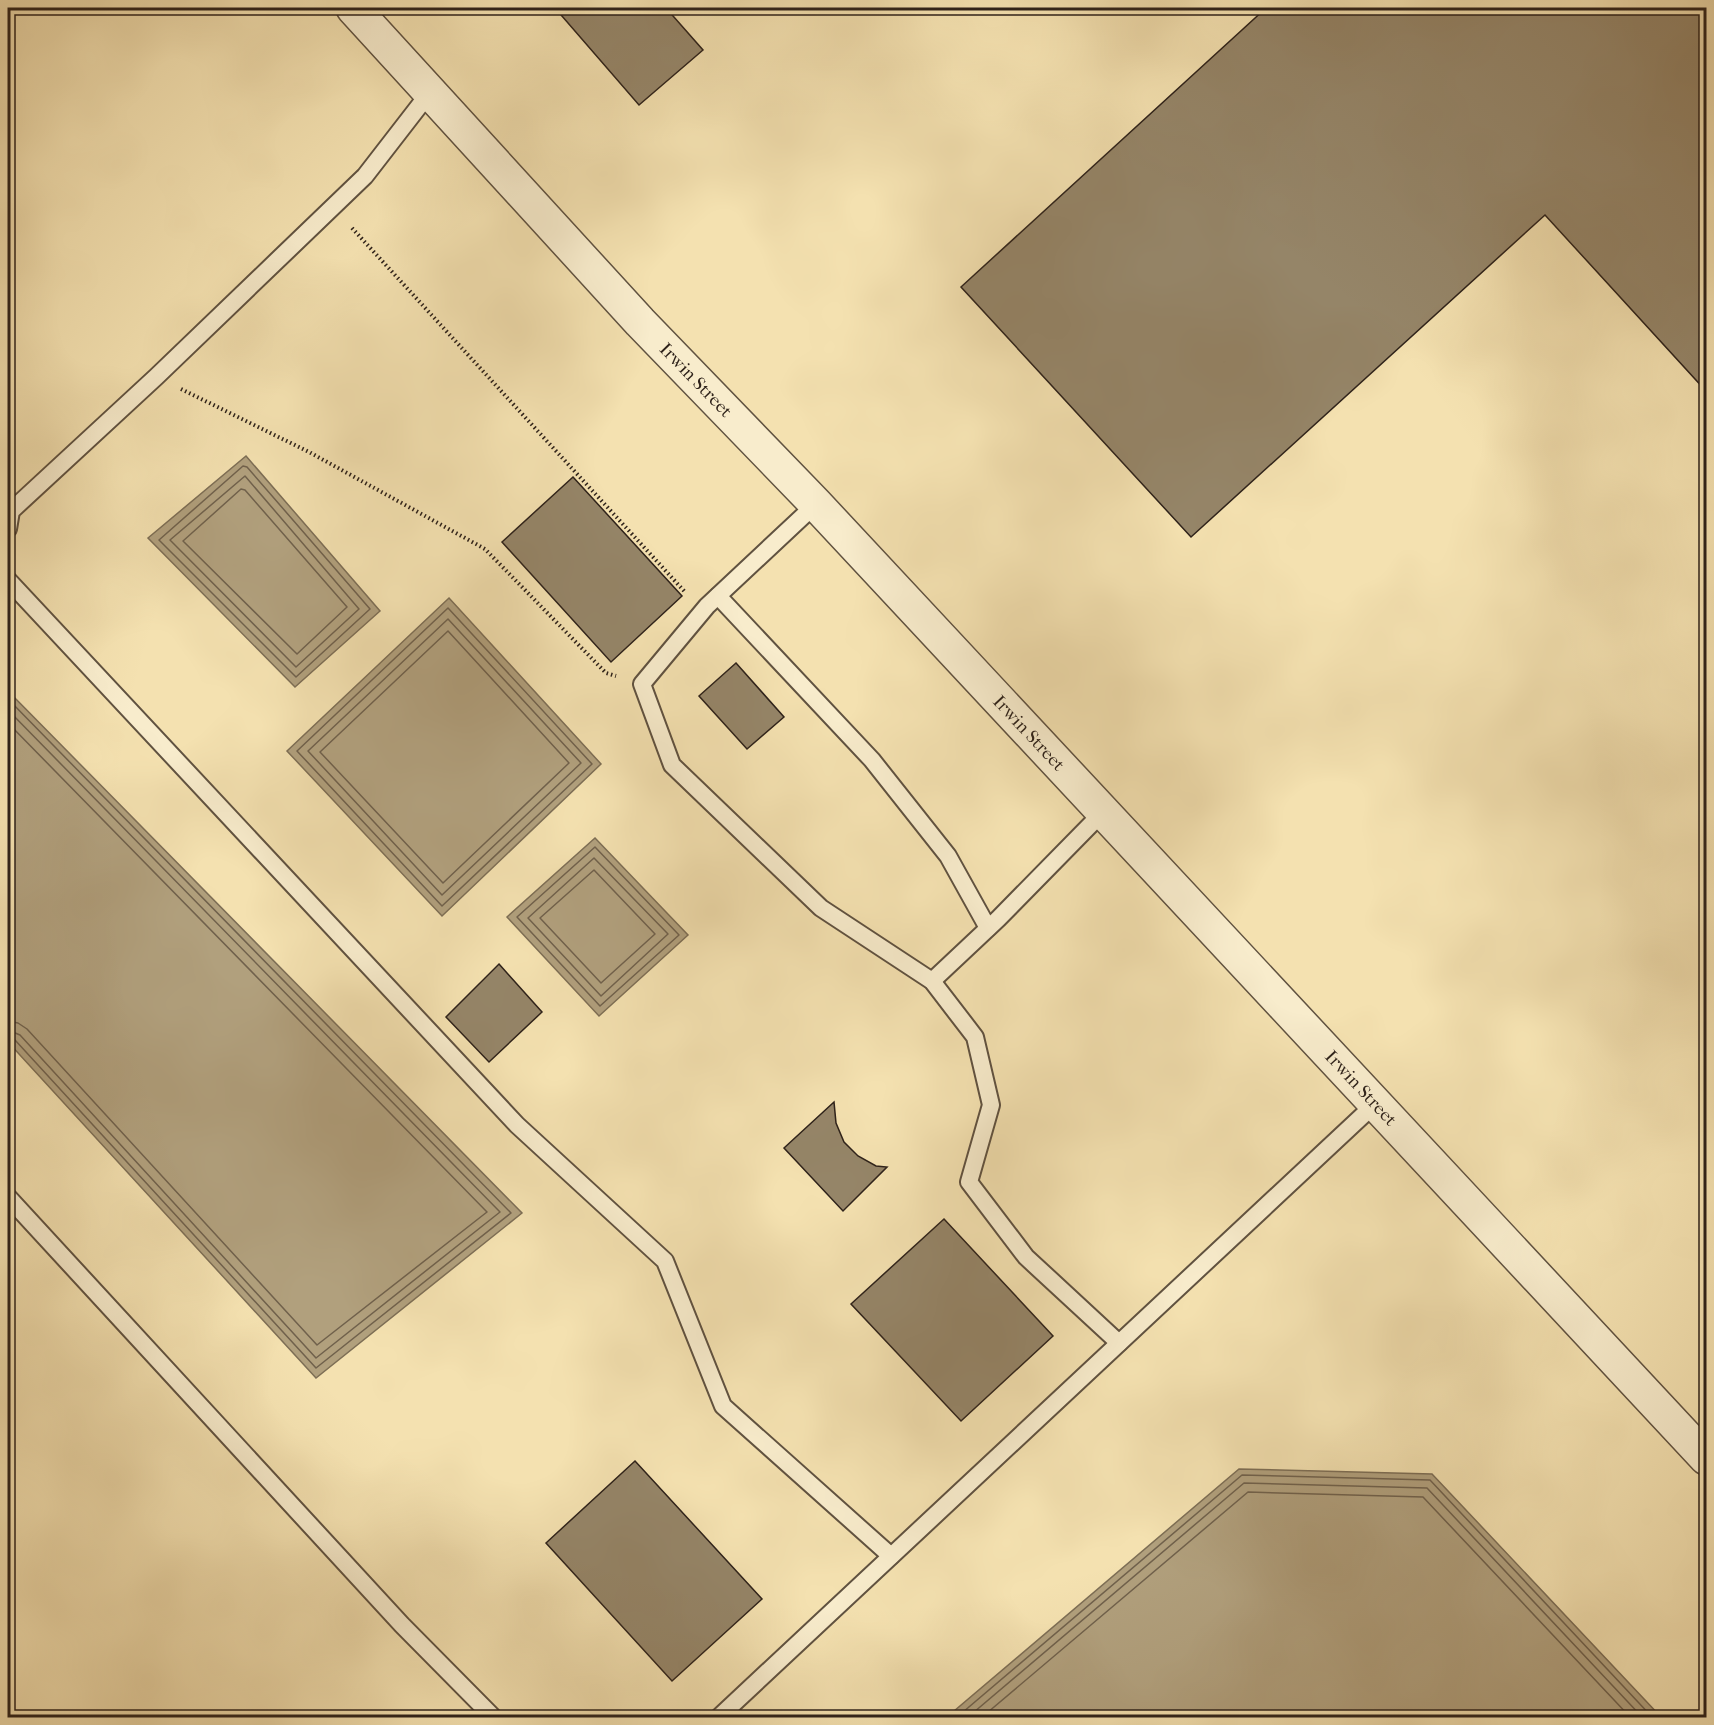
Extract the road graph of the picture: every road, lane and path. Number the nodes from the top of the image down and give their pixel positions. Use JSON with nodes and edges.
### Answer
{"nodes":[{"id":1,"x":353,"y":8,"type":"edge"},
{"id":2,"x":430,"y":92,"type":"junction"},
{"id":3,"x":334,"y":207,"type":"junction"},
{"id":4,"x":156,"y":377,"type":"junction"},
{"id":5,"x":816,"y":504,"type":"junction"},
{"id":6,"x":8,"y":529,"type":"edge"},
{"id":7,"x":8,"y":580,"type":"edge"},
{"id":8,"x":718,"y":596,"type":"junction"},
{"id":9,"x":702,"y":611,"type":"junction"},
{"id":10,"x":642,"y":684,"type":"junction"},
{"id":11,"x":1103,"y":812,"type":"junction"},
{"id":12,"x":988,"y":928,"type":"junction"},
{"id":13,"x":932,"y":981,"type":"junction"},
{"id":14,"x":1375,"y":1104,"type":"junction"},
{"id":15,"x":8,"y":1197,"type":"edge"},
{"id":16,"x":1119,"y":1343,"type":"junction"},
{"id":17,"x":1707,"y":1458,"type":"edge"},
{"id":18,"x":891,"y":1557,"type":"junction"},
{"id":19,"x":494,"y":1718,"type":"edge"},
{"id":20,"x":718,"y":1718,"type":"edge"}],
"edges":[{"from":1,"to":2,"type":"street","name":"Irwin Street"},
{"from":2,"to":3,"type":"lane"},
{"from":2,"to":5,"type":"street","name":"Irwin Street"},
{"from":3,"to":4,"type":"lane"},
{"from":3,"to":9,"type":"path"},
{"from":4,"to":6,"type":"lane"},
{"from":4,"to":10,"type":"path"},
{"from":5,"to":8,"type":"lane"},
{"from":5,"to":11,"type":"street","name":"Irwin Street"},
{"from":7,"to":18,"type":"lane"},
{"from":8,"to":9,"type":"lane"},
{"from":8,"to":12,"type":"lane"},
{"from":9,"to":10,"type":"lane"},
{"from":10,"to":13,"type":"lane"},
{"from":11,"to":12,"type":"lane"},
{"from":11,"to":14,"type":"street","name":"Irwin Street"},
{"from":12,"to":13,"type":"lane"},
{"from":13,"to":16,"type":"lane"},
{"from":14,"to":16,"type":"lane"},
{"from":14,"to":17,"type":"street","name":"Irwin Street"},
{"from":15,"to":19,"type":"lane"},
{"from":16,"to":18,"type":"lane"},
{"from":18,"to":20,"type":"lane"}]}
